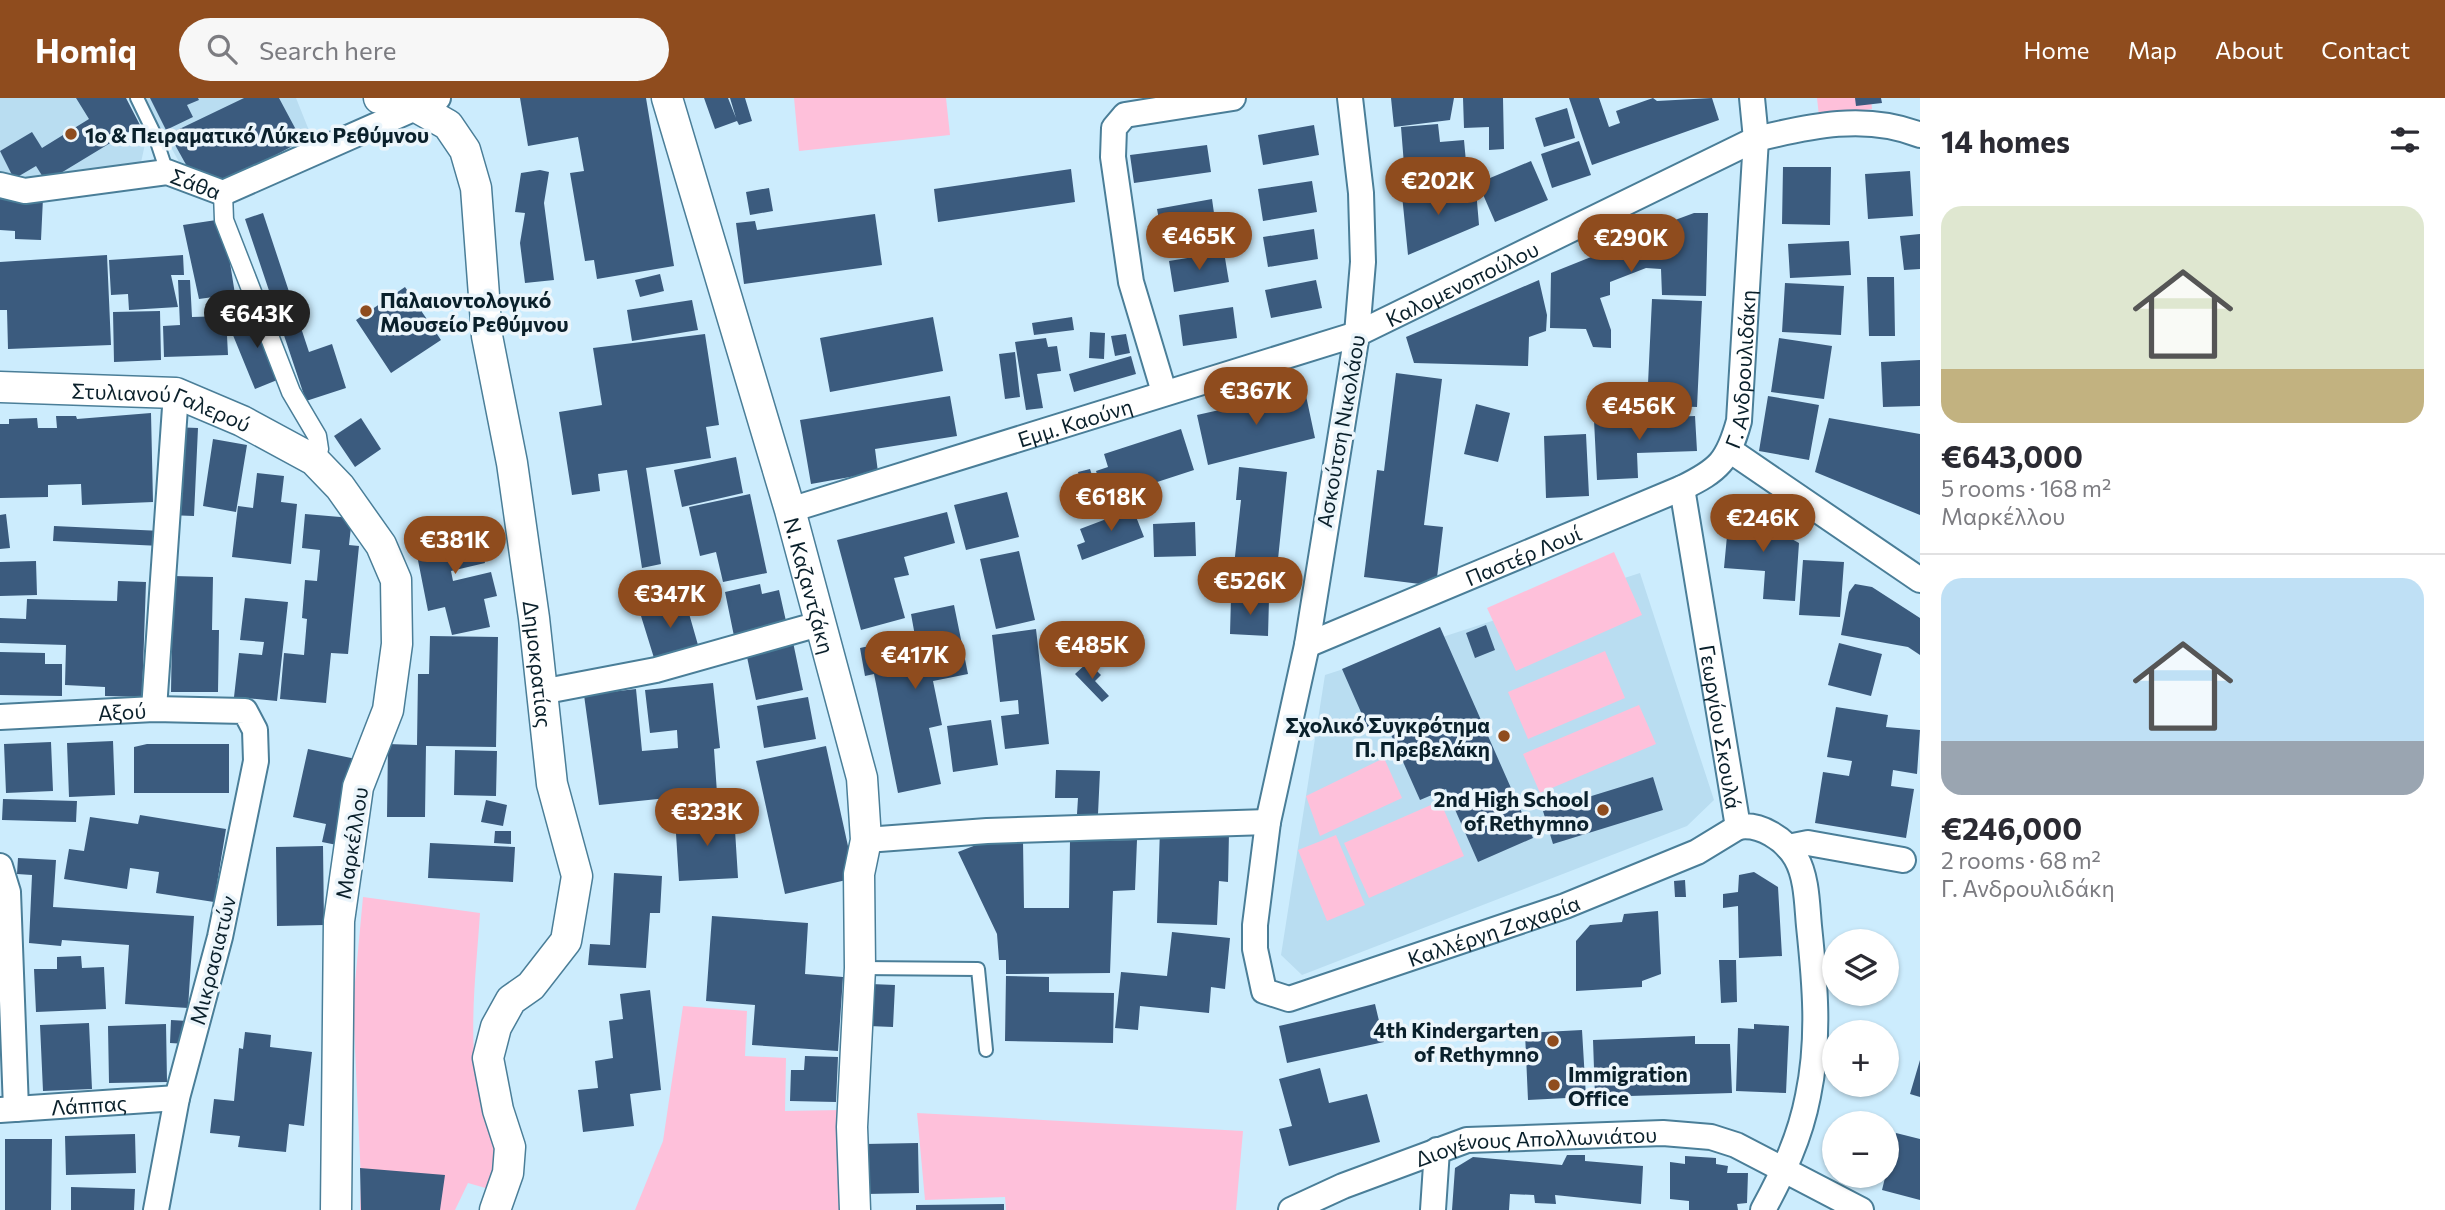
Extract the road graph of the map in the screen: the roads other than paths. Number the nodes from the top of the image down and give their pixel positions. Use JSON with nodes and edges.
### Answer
{"nodes":[{"id":1,"x":137,"y":98,"type":"edge"},
{"id":2,"x":379,"y":98,"type":"edge"},
{"id":3,"x":667,"y":98,"type":"edge"},
{"id":4,"x":1233,"y":98,"type":"edge"},
{"id":5,"x":1350,"y":98,"type":"edge"},
{"id":6,"x":1752,"y":98,"type":"edge"},
{"id":7,"x":428,"y":103,"type":"edge"},
{"id":8,"x":1920,"y":135,"type":"edge"},
{"id":9,"x":1756,"y":139,"type":"junction"},
{"id":10,"x":167,"y":172,"type":"junction"},
{"id":11,"x":0,"y":185,"type":"edge"},
{"id":12,"x":223,"y":192,"type":"junction"},
{"id":13,"x":1357,"y":334,"type":"junction"},
{"id":14,"x":0,"y":387,"type":"edge"},
{"id":15,"x":176,"y":393,"type":"junction"},
{"id":16,"x":1164,"y":393,"type":"junction"},
{"id":17,"x":1731,"y":451,"type":"junction"},
{"id":18,"x":314,"y":460,"type":"junction"},
{"id":19,"x":1682,"y":488,"type":"junction"},
{"id":20,"x":790,"y":509,"type":"junction"},
{"id":21,"x":1920,"y":580,"type":"edge"},
{"id":22,"x":819,"y":624,"type":"junction"},
{"id":23,"x":1307,"y":645,"type":"junction"},
{"id":24,"x":541,"y":692,"type":"junction"},
{"id":25,"x":154,"y":709,"type":"junction"},
{"id":26,"x":246,"y":711,"type":"joint"},
{"id":27,"x":0,"y":717,"type":"edge"},
{"id":28,"x":1268,"y":822,"type":"junction"},
{"id":29,"x":1738,"y":827,"type":"junction"},
{"id":30,"x":866,"y":840,"type":"junction"},
{"id":31,"x":1788,"y":848,"type":"junction"},
{"id":32,"x":1903,"y":860,"type":"dead end"},
{"id":33,"x":0,"y":866,"type":"edge"},
{"id":34,"x":1259,"y":967,"type":"joint"},
{"id":35,"x":860,"y":968,"type":"junction"},
{"id":36,"x":986,"y":1050,"type":"dead end"},
{"id":37,"x":177,"y":1098,"type":"junction"},
{"id":38,"x":8,"y":1110,"type":"edge"},
{"id":39,"x":1437,"y":1150,"type":"junction"},
{"id":40,"x":1785,"y":1170,"type":"junction"},
{"id":41,"x":156,"y":1210,"type":"edge"},
{"id":42,"x":336,"y":1210,"type":"edge"},
{"id":43,"x":495,"y":1210,"type":"edge"},
{"id":44,"x":855,"y":1210,"type":"edge"},
{"id":45,"x":1291,"y":1210,"type":"edge"},
{"id":46,"x":1433,"y":1210,"type":"edge"},
{"id":47,"x":1763,"y":1210,"type":"edge"},
{"id":48,"x":1861,"y":1210,"type":"edge"}],
"edges":[{"from":1,"to":10,"type":"lane"},
{"from":2,"to":7,"type":"street","name":"Δημοκρατίας"},
{"from":3,"to":20,"type":"street","name":"Ν. Καζαντζάκη"},
{"from":4,"to":16,"type":"street"},
{"from":5,"to":13,"type":"street","name":"Ασκούτση Νικολάου"},
{"from":6,"to":9,"type":"street","name":"Γ. Ανδρουλιδάκη"},
{"from":7,"to":12,"type":"street","name":"Σάθα"},
{"from":7,"to":24,"type":"street","name":"Δημοκρατίας"},
{"from":8,"to":9,"type":"street","name":"Καλομενοπούλου"},
{"from":9,"to":13,"type":"street","name":"Καλομενοπούλου"},
{"from":9,"to":17,"type":"street","name":"Γ. Ανδρουλιδάκη"},
{"from":10,"to":11,"type":"street","name":"Σάθα"},
{"from":10,"to":12,"type":"street","name":"Σάθα"},
{"from":12,"to":18,"type":"street"},
{"from":13,"to":16,"type":"street","name":"Εμμ. Καούνη"},
{"from":13,"to":23,"type":"street","name":"Ασκούτση Νικολάου"},
{"from":14,"to":15,"type":"street","name":"Στυλιανού Γαλερού"},
{"from":15,"to":18,"type":"street","name":"Στυλιανού Γαλερού"},
{"from":15,"to":25,"type":"street"},
{"from":16,"to":20,"type":"street","name":"Εμμ. Καούνη"},
{"from":17,"to":19,"type":"street","name":"Παστέρ Λουί"},
{"from":17,"to":21,"type":"street","name":"Γ. Ανδρουλιδάκη"},
{"from":18,"to":42,"type":"street","name":"Μαρκέλλου"},
{"from":19,"to":23,"type":"street","name":"Παστέρ Λουί"},
{"from":19,"to":29,"type":"street","name":"Γεωργίου Σκουλά"},
{"from":20,"to":22,"type":"street","name":"Ν. Καζαντζάκη"},
{"from":22,"to":24,"type":"street"},
{"from":22,"to":30,"type":"street","name":"Ν. Καζαντζάκη"},
{"from":23,"to":28,"type":"street","name":"Ασκούτση Νικολάου"},
{"from":24,"to":43,"type":"street","name":"Δημοκρατίας"},
{"from":25,"to":26,"type":"street","name":"Αξού"},
{"from":25,"to":27,"type":"street","name":"Αξού"},
{"from":26,"to":37,"type":"street","name":"Μικρασιατών"},
{"from":28,"to":30,"type":"street"},
{"from":28,"to":34,"type":"street","name":"Ασκούτση Νικολάου"},
{"from":29,"to":31,"type":"street","name":"Γεωργίου Σκουλά"},
{"from":29,"to":34,"type":"street","name":"Καλλέργη Ζαχαρία"},
{"from":30,"to":35,"type":"street","name":"Ν. Καζαντζάκη"},
{"from":31,"to":32,"type":"street"},
{"from":31,"to":40,"type":"street"},
{"from":33,"to":38,"type":"street"},
{"from":35,"to":36,"type":"lane"},
{"from":35,"to":44,"type":"street","name":"Ν. Καζαντζάκη"},
{"from":37,"to":38,"type":"street","name":"Λάππας"},
{"from":37,"to":41,"type":"street","name":"Μικρασιατών"},
{"from":39,"to":40,"type":"street","name":"Διογένους Απολλωνιάτου"},
{"from":39,"to":45,"type":"street","name":"Διογένους Απολλωνιάτου"},
{"from":39,"to":46,"type":"street"},
{"from":40,"to":47,"type":"street"},
{"from":40,"to":48,"type":"street","name":"Διογένους Απολλωνιάτου"}]}
